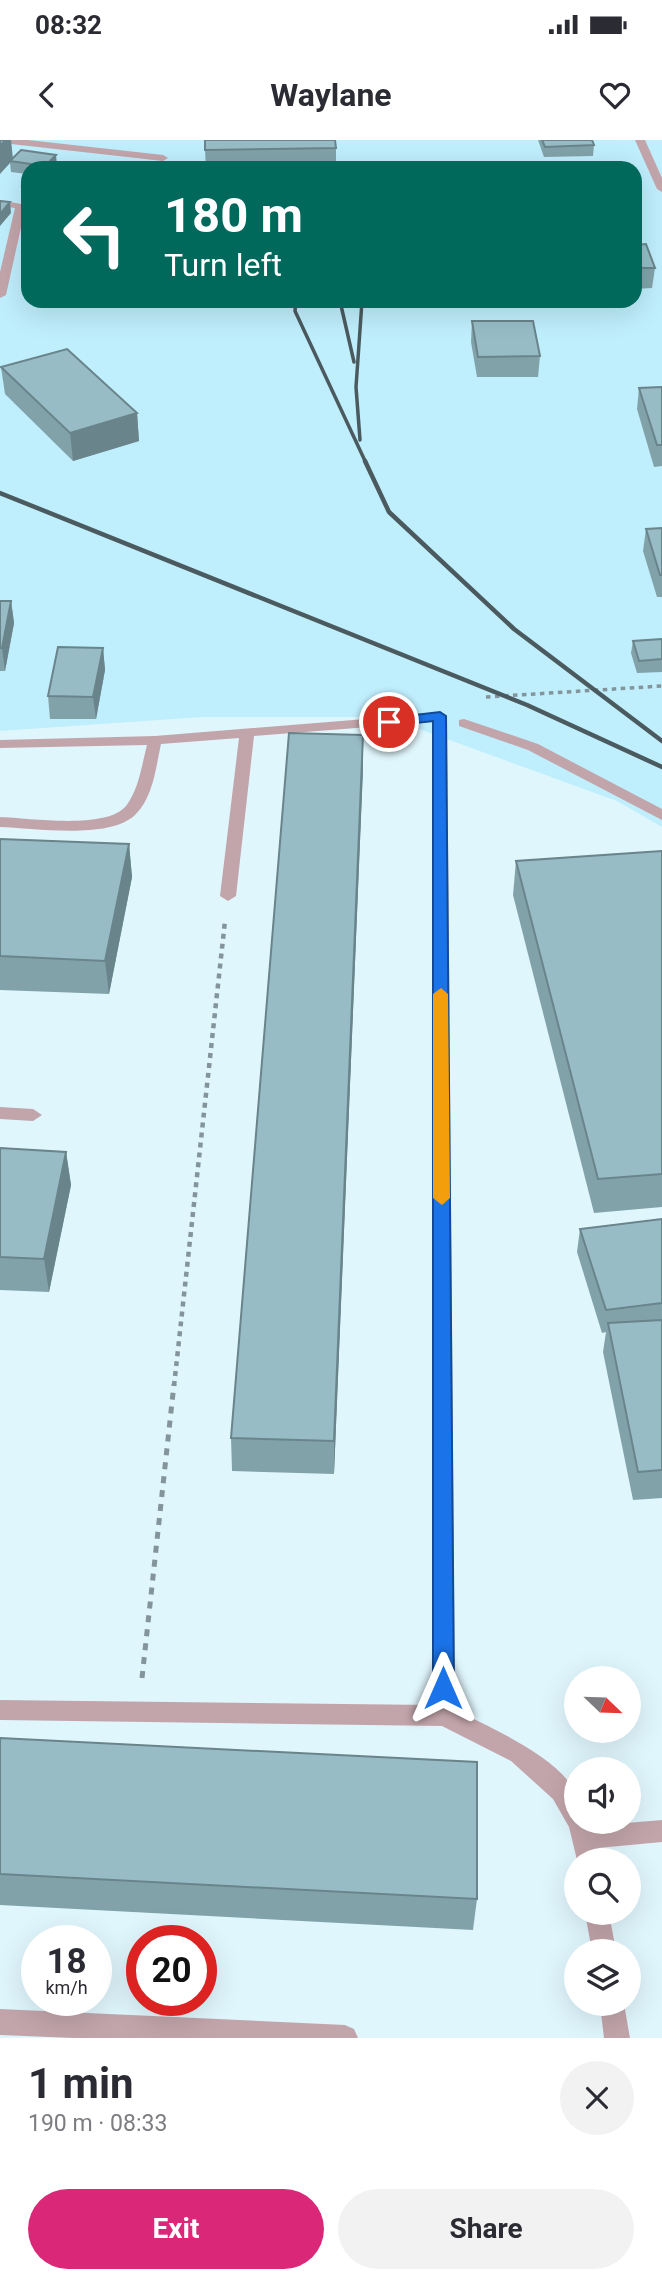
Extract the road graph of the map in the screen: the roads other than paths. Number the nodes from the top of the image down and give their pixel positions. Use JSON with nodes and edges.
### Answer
{"nodes":[{"id":1,"x":2,"y":140,"type":"edge"},
{"id":2,"x":640,"y":140,"type":"edge"},
{"id":3,"x":163,"y":158,"type":"dead end"},
{"id":4,"x":662,"y":189,"type":"edge"},
{"id":5,"x":0,"y":203,"type":"edge"},
{"id":6,"x":0,"y":295,"type":"edge"},
{"id":7,"x":464,"y":723,"type":"dead end"},
{"id":8,"x":247,"y":734,"type":"junction"},
{"id":9,"x":155,"y":740,"type":"junction"},
{"id":10,"x":0,"y":744,"type":"edge"},
{"id":11,"x":662,"y":815,"type":"edge"},
{"id":12,"x":0,"y":822,"type":"edge"},
{"id":13,"x":228,"y":896,"type":"road end"},
{"id":14,"x":0,"y":1114,"type":"edge"},
{"id":15,"x":33,"y":1115,"type":"dead end"},
{"id":16,"x":0,"y":1710,"type":"edge"},
{"id":17,"x":444,"y":1716,"type":"junction"},
{"id":18,"x":662,"y":1831,"type":"edge"},
{"id":19,"x":582,"y":1835,"type":"edge"},
{"id":20,"x":614,"y":2016,"type":"edge"},
{"id":21,"x":0,"y":2022,"type":"edge"},
{"id":22,"x":345,"y":2038,"type":"edge"},
{"id":23,"x":617,"y":2038,"type":"edge"}],
"edges":[{"from":1,"to":3,"type":"street"},
{"from":2,"to":4,"type":"street"},
{"from":5,"to":6,"type":"street"},
{"from":7,"to":11,"type":"street"},
{"from":8,"to":9,"type":"street"},
{"from":8,"to":13,"type":"street"},
{"from":8,"to":17,"type":"street"},
{"from":9,"to":10,"type":"street"},
{"from":9,"to":12,"type":"street"},
{"from":14,"to":15,"type":"street"},
{"from":16,"to":17,"type":"street"},
{"from":17,"to":19,"type":"street"},
{"from":18,"to":19,"type":"street"},
{"from":20,"to":23,"type":"street"},
{"from":21,"to":22,"type":"street"}]}
